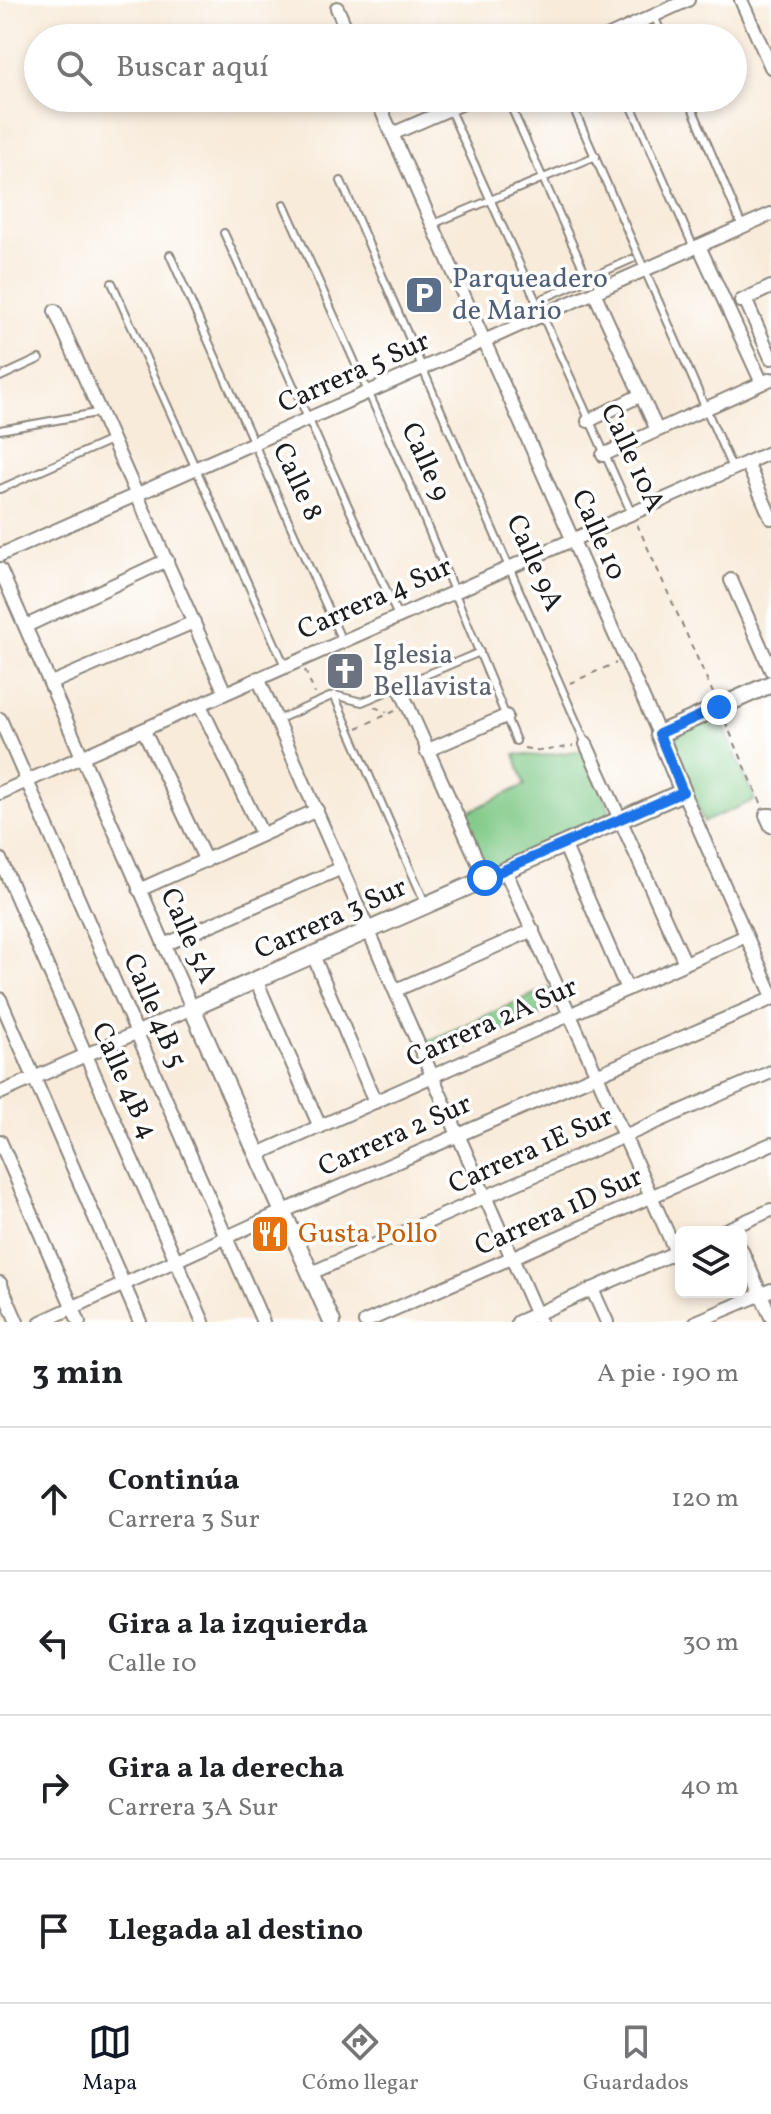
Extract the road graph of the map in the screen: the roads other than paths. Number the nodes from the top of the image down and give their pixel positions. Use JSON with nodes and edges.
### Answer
{"nodes":[{"id":1,"x":688,"y":0,"type":"edge"},
{"id":2,"x":741,"y":0,"type":"edge"},
{"id":3,"x":670,"y":4,"type":"edge"},
{"id":4,"x":337,"y":8,"type":"dead end"},
{"id":5,"x":654,"y":15,"type":"junction"},
{"id":6,"x":344,"y":24,"type":"edge"},
{"id":7,"x":635,"y":24,"type":"edge"},
{"id":8,"x":658,"y":24,"type":"edge"},
{"id":9,"x":771,"y":67,"type":"edge"},
{"id":10,"x":382,"y":112,"type":"edge"},
{"id":11,"x":445,"y":112,"type":"edge"},
{"id":12,"x":451,"y":112,"type":"edge"},
{"id":13,"x":513,"y":112,"type":"edge"},
{"id":14,"x":576,"y":112,"type":"edge"},
{"id":15,"x":634,"y":112,"type":"edge"},
{"id":16,"x":694,"y":112,"type":"edge"},
{"id":17,"x":392,"y":134,"type":"junction"},
{"id":18,"x":596,"y":156,"type":"junction"},
{"id":19,"x":543,"y":179,"type":"junction"},
{"id":20,"x":341,"y":181,"type":"dead end"},
{"id":21,"x":491,"y":200,"type":"junction"},
{"id":22,"x":284,"y":204,"type":"dead end"},
{"id":23,"x":771,"y":214,"type":"edge"},
{"id":24,"x":433,"y":224,"type":"junction"},
{"id":25,"x":742,"y":226,"type":"junction"},
{"id":26,"x":224,"y":233,"type":"dead end"},
{"id":27,"x":697,"y":247,"type":"junction"},
{"id":28,"x":170,"y":255,"type":"dead end"},
{"id":29,"x":632,"y":259,"type":"dead end"},
{"id":30,"x":646,"y":269,"type":"junction"},
{"id":31,"x":602,"y":273,"type":"junction"},
{"id":32,"x":588,"y":279,"type":"junction"},
{"id":33,"x":112,"y":283,"type":"dead end"},
{"id":34,"x":607,"y":286,"type":"junction"},
{"id":35,"x":771,"y":287,"type":"edge"},
{"id":36,"x":594,"y":292,"type":"junction"},
{"id":37,"x":542,"y":299,"type":"dead end"},
{"id":38,"x":745,"y":299,"type":"junction"},
{"id":39,"x":728,"y":306,"type":"junction"},
{"id":40,"x":55,"y":311,"type":"dead end"},
{"id":41,"x":541,"y":314,"type":"junction"},
{"id":42,"x":484,"y":342,"type":"junction"},
{"id":43,"x":771,"y":358,"type":"edge"},
{"id":44,"x":39,"y":359,"type":"dead end"},
{"id":45,"x":422,"y":369,"type":"junction"},
{"id":46,"x":0,"y":377,"type":"edge"},
{"id":47,"x":766,"y":381,"type":"edge"},
{"id":48,"x":368,"y":394,"type":"junction"},
{"id":49,"x":641,"y":395,"type":"junction"},
{"id":50,"x":707,"y":408,"type":"junction"},
{"id":51,"x":102,"y":412,"type":"junction"},
{"id":52,"x":310,"y":420,"type":"junction"},
{"id":53,"x":588,"y":421,"type":"junction"},
{"id":54,"x":0,"y":430,"type":"edge"},
{"id":55,"x":657,"y":430,"type":"junction"},
{"id":56,"x":114,"y":439,"type":"junction"},
{"id":57,"x":254,"y":445,"type":"junction"},
{"id":58,"x":771,"y":452,"type":"edge"},
{"id":59,"x":603,"y":455,"type":"junction"},
{"id":60,"x":747,"y":463,"type":"junction"},
{"id":61,"x":197,"y":469,"type":"junction"},
{"id":62,"x":732,"y":469,"type":"junction"},
{"id":63,"x":0,"y":489,"type":"edge"},
{"id":64,"x":139,"y":495,"type":"junction"},
{"id":65,"x":631,"y":512,"type":"junction"},
{"id":66,"x":771,"y":518,"type":"edge"},
{"id":67,"x":572,"y":539,"type":"junction"},
{"id":68,"x":0,"y":555,"type":"edge"},
{"id":69,"x":167,"y":560,"type":"junction"},
{"id":70,"x":509,"y":565,"type":"junction"},
{"id":71,"x":0,"y":569,"type":"edge"},
{"id":72,"x":731,"y":580,"type":"dead end"},
{"id":73,"x":454,"y":590,"type":"junction"},
{"id":74,"x":398,"y":616,"type":"junction"},
{"id":75,"x":194,"y":622,"type":"junction"},
{"id":76,"x":26,"y":626,"type":"junction"},
{"id":77,"x":342,"y":641,"type":"junction"},
{"id":78,"x":480,"y":652,"type":"junction"},
{"id":79,"x":285,"y":666,"type":"junction"},
{"id":80,"x":771,"y":670,"type":"edge"},
{"id":81,"x":258,"y":678,"type":"junction"},
{"id":82,"x":51,"y":683,"type":"junction"},
{"id":83,"x":771,"y":684,"type":"edge"},
{"id":84,"x":399,"y":686,"type":"junction"},
{"id":85,"x":225,"y":693,"type":"junction"},
{"id":86,"x":334,"y":695,"type":"junction"},
{"id":87,"x":200,"y":705,"type":"junction"},
{"id":88,"x":506,"y":716,"type":"junction"},
{"id":89,"x":0,"y":719,"type":"edge"},
{"id":90,"x":277,"y":720,"type":"junction"},
{"id":91,"x":144,"y":731,"type":"junction"},
{"id":92,"x":659,"y":734,"type":"junction"},
{"id":93,"x":516,"y":741,"type":"road end"},
{"id":94,"x":586,"y":744,"type":"joint"},
{"id":95,"x":426,"y":751,"type":"junction"},
{"id":96,"x":83,"y":758,"type":"junction"},
{"id":97,"x":28,"y":782,"type":"junction"},
{"id":98,"x":683,"y":792,"type":"junction"},
{"id":99,"x":0,"y":793,"type":"edge"},
{"id":100,"x":317,"y":810,"type":"junction"},
{"id":101,"x":620,"y":819,"type":"junction"},
{"id":102,"x":262,"y":834,"type":"junction"},
{"id":103,"x":564,"y":844,"type":"junction"},
{"id":104,"x":0,"y":859,"type":"edge"},
{"id":105,"x":206,"y":861,"type":"junction"},
{"id":106,"x":342,"y":868,"type":"junction"},
{"id":107,"x":505,"y":870,"type":"junction"},
{"id":108,"x":485,"y":878,"type":"junction"},
{"id":109,"x":139,"y":890,"type":"junction"},
{"id":110,"x":426,"y":905,"type":"junction"},
{"id":111,"x":370,"y":930,"type":"junction"},
{"id":112,"x":533,"y":930,"type":"junction"},
{"id":113,"x":746,"y":936,"type":"junction"},
{"id":114,"x":164,"y":945,"type":"junction"},
{"id":115,"x":313,"y":955,"type":"junction"},
{"id":116,"x":685,"y":963,"type":"junction"},
{"id":117,"x":256,"y":980,"type":"junction"},
{"id":118,"x":627,"y":989,"type":"junction"},
{"id":119,"x":396,"y":990,"type":"junction"},
{"id":120,"x":771,"y":992,"type":"edge"},
{"id":121,"x":0,"y":999,"type":"edge"},
{"id":122,"x":771,"y":999,"type":"edge"},
{"id":123,"x":192,"y":1008,"type":"junction"},
{"id":124,"x":570,"y":1014,"type":"junction"},
{"id":125,"x":137,"y":1032,"type":"junction"},
{"id":126,"x":86,"y":1055,"type":"junction"},
{"id":127,"x":771,"y":1072,"type":"edge"},
{"id":128,"x":597,"y":1075,"type":"junction"},
{"id":129,"x":434,"y":1076,"type":"junction"},
{"id":130,"x":35,"y":1078,"type":"junction"},
{"id":131,"x":0,"y":1093,"type":"edge"},
{"id":132,"x":375,"y":1102,"type":"junction"},
{"id":133,"x":320,"y":1127,"type":"junction"},
{"id":134,"x":460,"y":1133,"type":"junction"},
{"id":135,"x":626,"y":1136,"type":"junction"},
{"id":136,"x":0,"y":1141,"type":"edge"},
{"id":137,"x":771,"y":1144,"type":"edge"},
{"id":138,"x":258,"y":1154,"type":"junction"},
{"id":139,"x":488,"y":1197,"type":"junction"},
{"id":140,"x":653,"y":1197,"type":"junction"},
{"id":141,"x":771,"y":1210,"type":"edge"},
{"id":142,"x":284,"y":1211,"type":"junction"},
{"id":143,"x":737,"y":1226,"type":"edge"},
{"id":144,"x":226,"y":1239,"type":"junction"},
{"id":145,"x":675,"y":1243,"type":"edge"},
{"id":146,"x":675,"y":1253,"type":"edge"},
{"id":147,"x":514,"y":1257,"type":"junction"},
{"id":148,"x":747,"y":1259,"type":"edge"},
{"id":149,"x":177,"y":1262,"type":"junction"},
{"id":150,"x":311,"y":1273,"type":"junction"},
{"id":151,"x":0,"y":1283,"type":"edge"},
{"id":152,"x":124,"y":1285,"type":"junction"},
{"id":153,"x":592,"y":1289,"type":"junction"},
{"id":154,"x":766,"y":1292,"type":"edge"},
{"id":155,"x":73,"y":1308,"type":"junction"},
{"id":156,"x":771,"y":1317,"type":"edge"},
{"id":157,"x":538,"y":1318,"type":"edge"},
{"id":158,"x":17,"y":1322,"type":"edge"},
{"id":159,"x":41,"y":1322,"type":"edge"},
{"id":160,"x":79,"y":1322,"type":"edge"},
{"id":161,"x":140,"y":1322,"type":"edge"},
{"id":162,"x":203,"y":1322,"type":"edge"},
{"id":163,"x":263,"y":1322,"type":"edge"},
{"id":164,"x":332,"y":1322,"type":"edge"},
{"id":165,"x":365,"y":1322,"type":"edge"},
{"id":166,"x":518,"y":1322,"type":"edge"},
{"id":167,"x":607,"y":1322,"type":"edge"},
{"id":168,"x":696,"y":1322,"type":"edge"}],
"edges":[{"from":1,"to":3,"type":"street"},
{"from":2,"to":9,"type":"street"},
{"from":3,"to":5,"type":"street"},
{"from":4,"to":6,"type":"street"},
{"from":5,"to":7,"type":"street"},
{"from":5,"to":8,"type":"lane"},
{"from":10,"to":17,"type":"street","name":"Calle 10"},
{"from":11,"to":17,"type":"street"},
{"from":12,"to":21,"type":"lane","name":"Calle 10A"},
{"from":13,"to":19,"type":"lane"},
{"from":14,"to":18,"type":"lane"},
{"from":15,"to":27,"type":"lane"},
{"from":16,"to":25,"type":"lane"},
{"from":17,"to":24,"type":"street","name":"Calle 10"},
{"from":18,"to":19,"type":"lane"},
{"from":18,"to":30,"type":"lane"},
{"from":19,"to":21,"type":"lane"},
{"from":19,"to":32,"type":"lane"},
{"from":20,"to":45,"type":"lane","name":"Calle 9A"},
{"from":21,"to":24,"type":"lane"},
{"from":21,"to":41,"type":"lane","name":"Calle 10A"},
{"from":22,"to":48,"type":"lane","name":"Calle 9"},
{"from":23,"to":25,"type":"street","name":"Carrera 5 Sur"},
{"from":24,"to":42,"type":"street","name":"Calle 10"},
{"from":25,"to":27,"type":"street","name":"Carrera 5 Sur"},
{"from":26,"to":52,"type":"lane"},
{"from":27,"to":30,"type":"street","name":"Carrera 5 Sur"},
{"from":27,"to":39,"type":"street"},
{"from":28,"to":57,"type":"lane","name":"Calle 8"},
{"from":29,"to":31,"type":"lane"},
{"from":30,"to":34,"type":"street","name":"Carrera 5 Sur"},
{"from":30,"to":50,"type":"lane"},
{"from":31,"to":32,"type":"lane"},
{"from":31,"to":34,"type":"street"},
{"from":32,"to":37,"type":"lane"},
{"from":33,"to":61,"type":"lane"},
{"from":34,"to":36,"type":"street","name":"Carrera 5 Sur"},
{"from":35,"to":38,"type":"street"},
{"from":36,"to":41,"type":"street","name":"Carrera 5 Sur"},
{"from":36,"to":49,"type":"street"},
{"from":38,"to":39,"type":"street"},
{"from":38,"to":43,"type":"street"},
{"from":39,"to":47,"type":"street"},
{"from":40,"to":51,"type":"street"},
{"from":41,"to":42,"type":"street","name":"Carrera 5 Sur"},
{"from":41,"to":53,"type":"lane","name":"Calle 10A"},
{"from":42,"to":45,"type":"street","name":"Carrera 5 Sur"},
{"from":42,"to":67,"type":"street","name":"Calle 10"},
{"from":44,"to":46,"type":"lane"},
{"from":45,"to":48,"type":"street","name":"Carrera 5 Sur"},
{"from":45,"to":70,"type":"lane","name":"Calle 9A"},
{"from":47,"to":50,"type":"street"},
{"from":48,"to":52,"type":"street","name":"Carrera 5 Sur"},
{"from":48,"to":73,"type":"lane","name":"Calle 9"},
{"from":49,"to":53,"type":"street"},
{"from":49,"to":55,"type":"street"},
{"from":50,"to":55,"type":"street"},
{"from":50,"to":62,"type":"lane"},
{"from":51,"to":54,"type":"lane"},
{"from":51,"to":56,"type":"street"},
{"from":52,"to":57,"type":"street","name":"Carrera 5 Sur"},
{"from":52,"to":74,"type":"lane"},
{"from":53,"to":59,"type":"lane","name":"Calle 10A"},
{"from":55,"to":59,"type":"street"},
{"from":56,"to":63,"type":"lane"},
{"from":56,"to":64,"type":"street"},
{"from":57,"to":61,"type":"street","name":"Carrera 5 Sur"},
{"from":57,"to":77,"type":"lane","name":"Calle 8"},
{"from":58,"to":60,"type":"street","name":"Carrera 4 Sur"},
{"from":59,"to":65,"type":"lane","name":"Calle 10A"},
{"from":60,"to":62,"type":"street","name":"Carrera 4 Sur"},
{"from":60,"to":66,"type":"street"},
{"from":61,"to":64,"type":"street","name":"Carrera 5 Sur"},
{"from":61,"to":79,"type":"lane"},
{"from":62,"to":65,"type":"street","name":"Carrera 4 Sur"},
{"from":64,"to":68,"type":"street","name":"Carrera 5 Sur"},
{"from":64,"to":69,"type":"street"},
{"from":65,"to":67,"type":"street","name":"Carrera 4 Sur"},
{"from":67,"to":70,"type":"street","name":"Carrera 4 Sur"},
{"from":67,"to":92,"type":"street","name":"Calle 10"},
{"from":69,"to":75,"type":"street"},
{"from":69,"to":76,"type":"street"},
{"from":70,"to":73,"type":"street","name":"Carrera 4 Sur"},
{"from":70,"to":94,"type":"lane","name":"Calle 9A"},
{"from":71,"to":76,"type":"street","name":"Calle 5A"},
{"from":72,"to":80,"type":"street"},
{"from":73,"to":74,"type":"street","name":"Carrera 4 Sur"},
{"from":73,"to":78,"type":"lane","name":"Calle 9"},
{"from":74,"to":77,"type":"street","name":"Carrera 4 Sur"},
{"from":75,"to":82,"type":"street"},
{"from":75,"to":85,"type":"street"},
{"from":76,"to":82,"type":"street","name":"Calle 5A"},
{"from":77,"to":79,"type":"street","name":"Carrera 4 Sur"},
{"from":78,"to":84,"type":"lane"},
{"from":78,"to":88,"type":"lane","name":"Calle 9"},
{"from":79,"to":81,"type":"street","name":"Carrera 4 Sur"},
{"from":81,"to":85,"type":"street","name":"Carrera 4 Sur"},
{"from":81,"to":90,"type":"street"},
{"from":82,"to":96,"type":"street","name":"Calle 5A"},
{"from":83,"to":92,"type":"street"},
{"from":84,"to":86,"type":"lane"},
{"from":84,"to":95,"type":"street"},
{"from":85,"to":87,"type":"street","name":"Carrera 4 Sur"},
{"from":86,"to":90,"type":"lane"},
{"from":86,"to":110,"type":"lane"},
{"from":87,"to":91,"type":"street","name":"Carrera 4 Sur"},
{"from":87,"to":102,"type":"street"},
{"from":88,"to":93,"type":"lane","name":"Calle 9"},
{"from":88,"to":95,"type":"street"},
{"from":89,"to":97,"type":"street","name":"Calle 4B 5"},
{"from":90,"to":100,"type":"street"},
{"from":91,"to":96,"type":"street","name":"Carrera 4 Sur"},
{"from":91,"to":105,"type":"street"},
{"from":92,"to":98,"type":"street","name":"Calle 10"},
{"from":94,"to":101,"type":"street","name":"Calle 9A"},
{"from":95,"to":108,"type":"street"},
{"from":96,"to":97,"type":"street","name":"Carrera 4 Sur"},
{"from":96,"to":109,"type":"street","name":"Calle 5A"},
{"from":97,"to":99,"type":"street","name":"Carrera 4 Sur"},
{"from":97,"to":125,"type":"street","name":"Calle 4B 5"},
{"from":98,"to":101,"type":"street","name":"Carrera 3 Sur"},
{"from":98,"to":113,"type":"street","name":"Calle 10"},
{"from":100,"to":102,"type":"street"},
{"from":100,"to":106,"type":"street"},
{"from":101,"to":103,"type":"street","name":"Carrera 3 Sur"},
{"from":101,"to":116,"type":"street","name":"Calle 9A"},
{"from":102,"to":105,"type":"street"},
{"from":103,"to":107,"type":"street","name":"Carrera 3 Sur"},
{"from":103,"to":118,"type":"street"},
{"from":104,"to":126,"type":"street","name":"Calle 4B 4"},
{"from":105,"to":109,"type":"street"},
{"from":106,"to":111,"type":"street"},
{"from":106,"to":114,"type":"street"},
{"from":107,"to":108,"type":"street","name":"Carrera 3 Sur"},
{"from":107,"to":112,"type":"street"},
{"from":108,"to":110,"type":"street","name":"Carrera 3 Sur"},
{"from":109,"to":114,"type":"street","name":"Calle 5A"},
{"from":110,"to":111,"type":"street","name":"Carrera 3 Sur"},
{"from":111,"to":115,"type":"street","name":"Carrera 3 Sur"},
{"from":111,"to":119,"type":"street"},
{"from":112,"to":119,"type":"street"},
{"from":112,"to":124,"type":"street"},
{"from":113,"to":116,"type":"street","name":"Carrera 2A Sur"},
{"from":113,"to":120,"type":"street","name":"Calle 10"},
{"from":114,"to":123,"type":"street","name":"Calle 5A"},
{"from":115,"to":117,"type":"street","name":"Carrera 3 Sur"},
{"from":115,"to":132,"type":"street"},
{"from":116,"to":118,"type":"street","name":"Carrera 2A Sur"},
{"from":117,"to":123,"type":"street","name":"Carrera 3 Sur"},
{"from":117,"to":133,"type":"street"},
{"from":118,"to":124,"type":"street","name":"Carrera 2A Sur"},
{"from":119,"to":129,"type":"street"},
{"from":121,"to":130,"type":"street"},
{"from":122,"to":128,"type":"street","name":"Carrera 2 Sur"},
{"from":123,"to":125,"type":"street","name":"Carrera 3 Sur"},
{"from":123,"to":138,"type":"street","name":"Calle 5A"},
{"from":124,"to":128,"type":"street"},
{"from":124,"to":129,"type":"street","name":"Carrera 2A Sur"},
{"from":125,"to":126,"type":"street","name":"Carrera 3 Sur"},
{"from":125,"to":144,"type":"street","name":"Calle 4B 5"},
{"from":126,"to":130,"type":"street","name":"Carrera 3 Sur"},
{"from":126,"to":149,"type":"street","name":"Calle 4B 4"},
{"from":127,"to":135,"type":"street","name":"Carrera 1E Sur"},
{"from":128,"to":134,"type":"street","name":"Carrera 2 Sur"},
{"from":128,"to":135,"type":"street"},
{"from":129,"to":132,"type":"street","name":"Carrera 2A Sur"},
{"from":129,"to":134,"type":"street"},
{"from":130,"to":131,"type":"street","name":"Carrera 3 Sur"},
{"from":130,"to":152,"type":"street"},
{"from":132,"to":133,"type":"street","name":"Carrera 2A Sur"},
{"from":133,"to":138,"type":"street","name":"Carrera 2A Sur"},
{"from":134,"to":139,"type":"street"},
{"from":134,"to":142,"type":"street","name":"Carrera 2 Sur"},
{"from":135,"to":139,"type":"street","name":"Carrera 1E Sur"},
{"from":135,"to":140,"type":"street"},
{"from":136,"to":155,"type":"street"},
{"from":137,"to":140,"type":"street","name":"Carrera 1D Sur"},
{"from":138,"to":142,"type":"street","name":"Calle 5A"},
{"from":139,"to":147,"type":"street"},
{"from":139,"to":150,"type":"street","name":"Carrera 1E Sur"},
{"from":140,"to":145,"type":"street"},
{"from":140,"to":147,"type":"street","name":"Carrera 1D Sur"},
{"from":141,"to":143,"type":"street"},
{"from":142,"to":144,"type":"street","name":"Carrera 2 Sur"},
{"from":142,"to":150,"type":"street","name":"Calle 5A"},
{"from":144,"to":149,"type":"street","name":"Carrera 2 Sur"},
{"from":144,"to":163,"type":"street","name":"Calle 4B 5"},
{"from":146,"to":153,"type":"street"},
{"from":147,"to":157,"type":"street"},
{"from":147,"to":165,"type":"street","name":"Carrera 1D Sur"},
{"from":148,"to":154,"type":"street"},
{"from":149,"to":152,"type":"street","name":"Carrera 2 Sur"},
{"from":149,"to":162,"type":"street","name":"Calle 4B 4"},
{"from":150,"to":164,"type":"street","name":"Calle 5A"},
{"from":151,"to":158,"type":"street"},
{"from":152,"to":155,"type":"street","name":"Carrera 2 Sur"},
{"from":152,"to":161,"type":"street"},
{"from":153,"to":157,"type":"street"},
{"from":153,"to":167,"type":"street"},
{"from":154,"to":156,"type":"street"},
{"from":154,"to":168,"type":"street"},
{"from":155,"to":159,"type":"street","name":"Carrera 2 Sur"},
{"from":155,"to":160,"type":"street"},
{"from":157,"to":166,"type":"street"}]}
